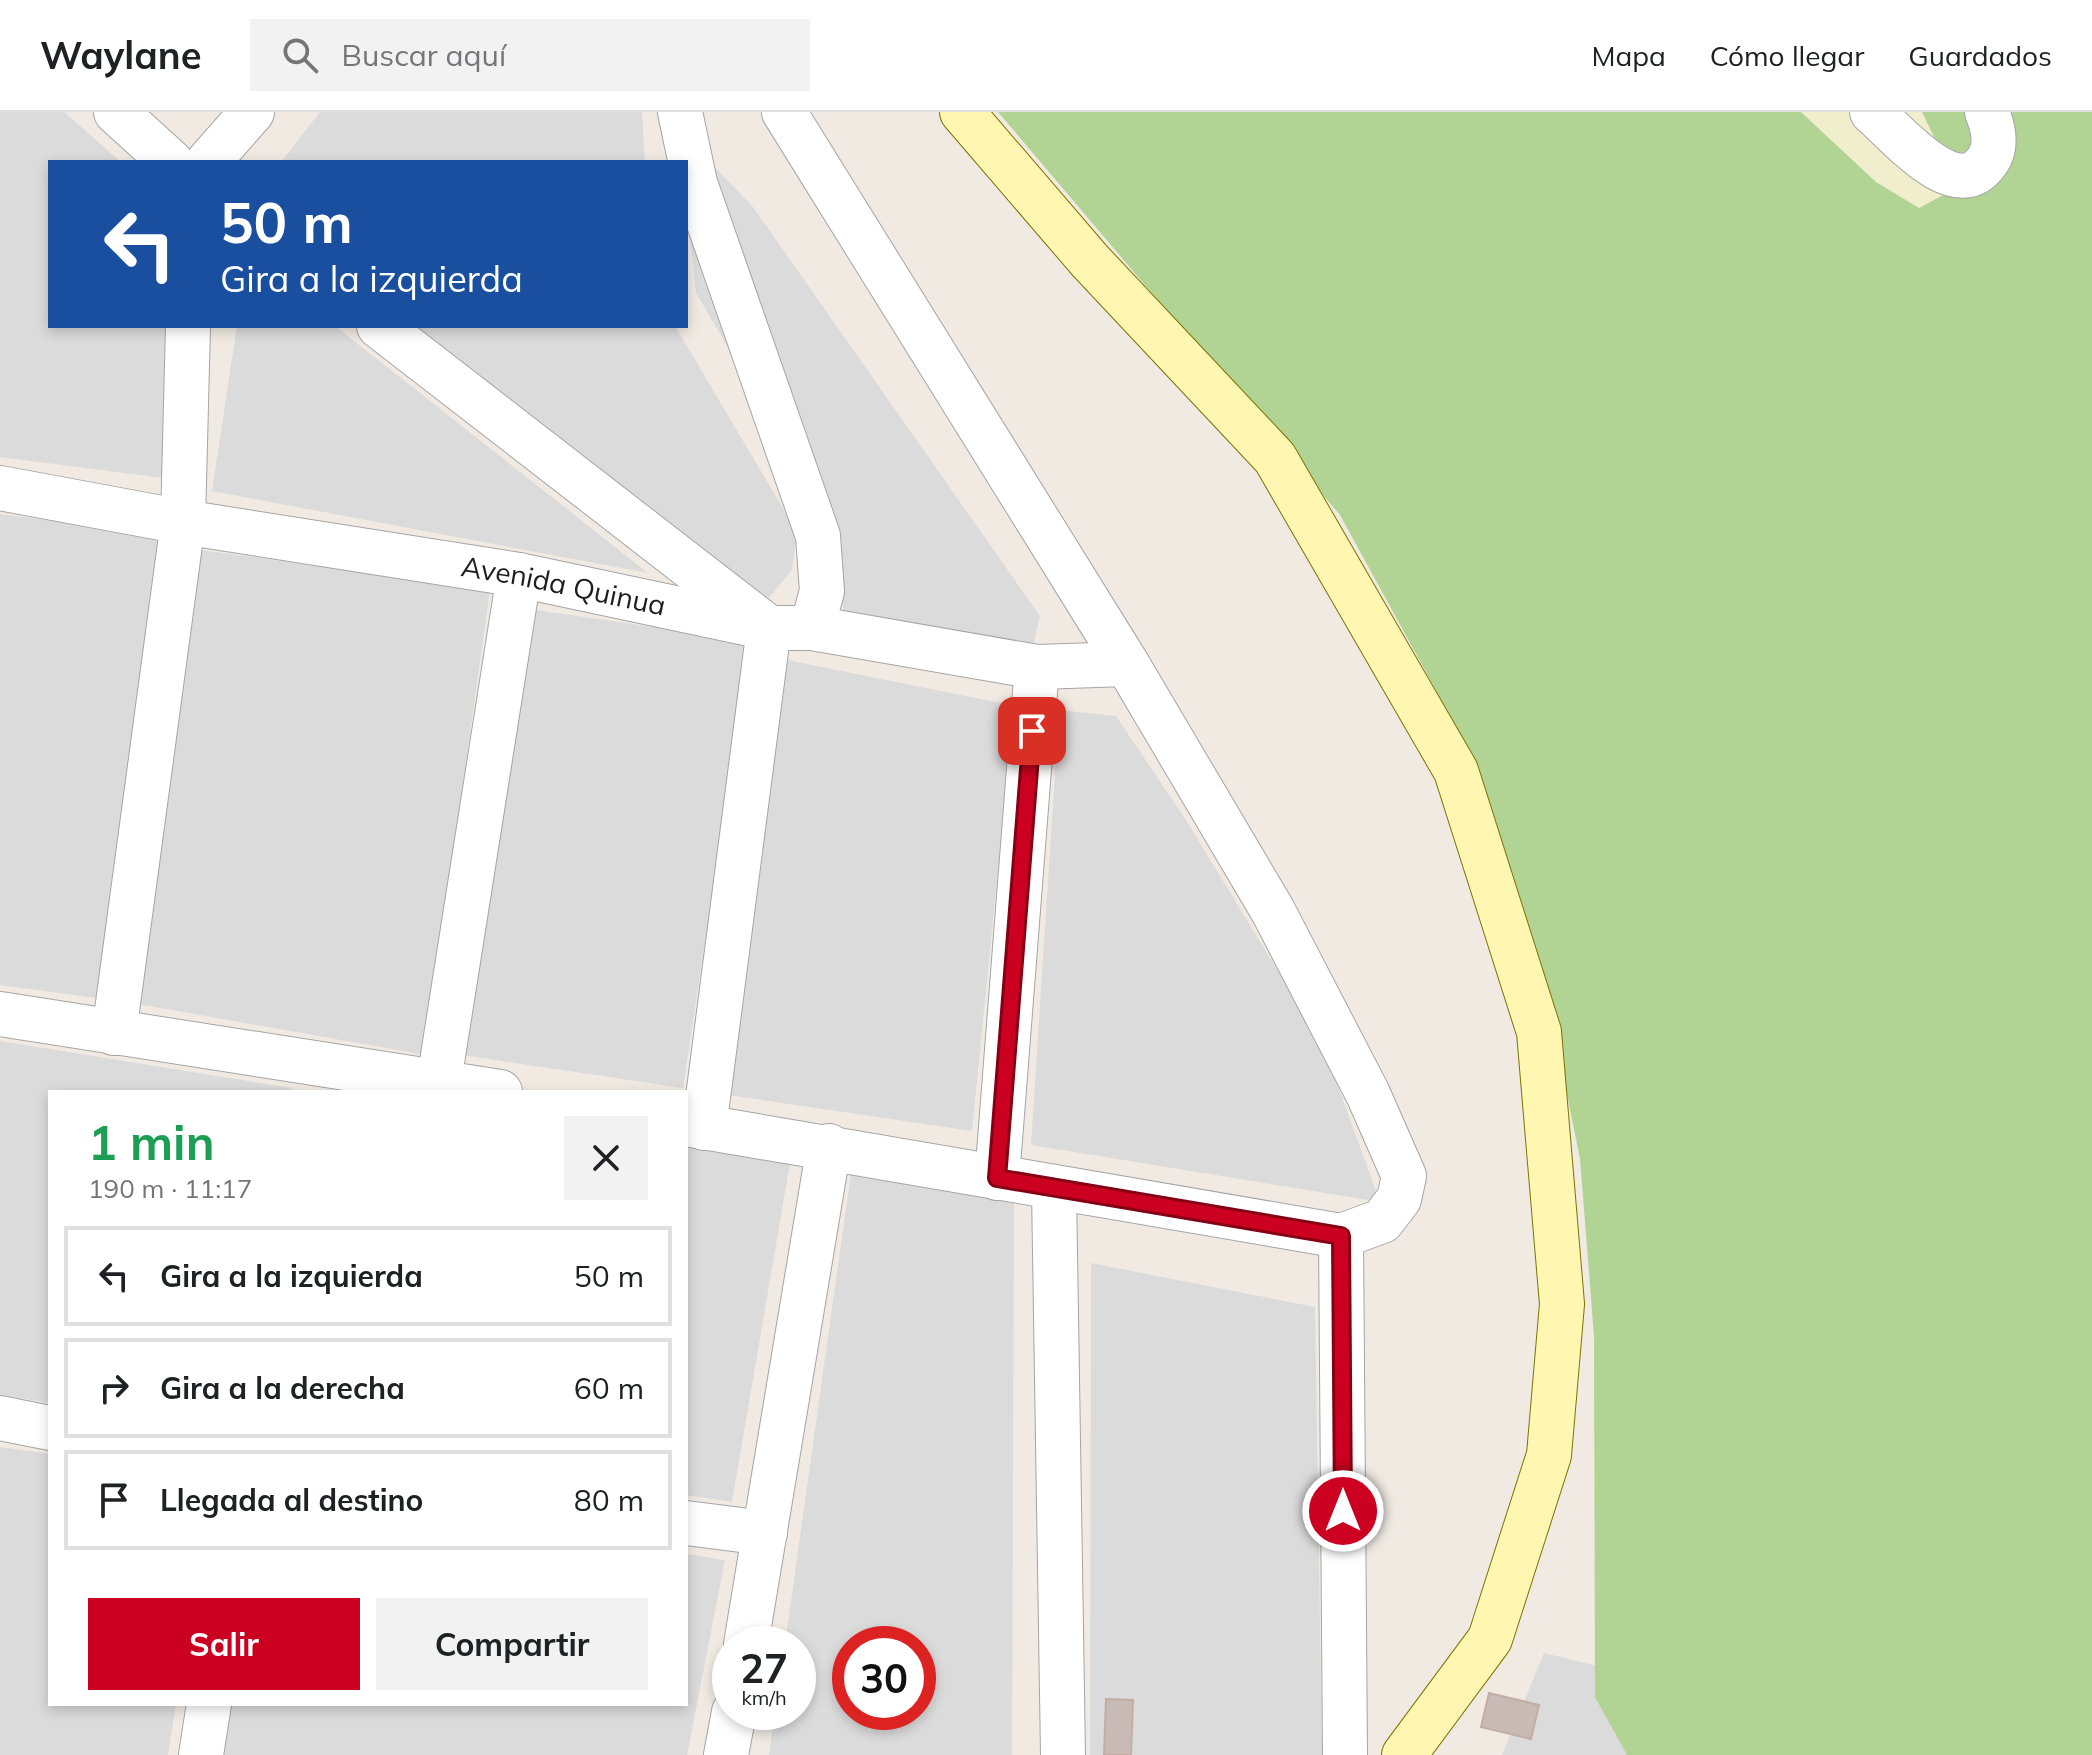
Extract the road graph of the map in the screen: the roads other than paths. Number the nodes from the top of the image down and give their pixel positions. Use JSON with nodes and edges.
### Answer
{"nodes":[{"id":1,"x":116,"y":112,"type":"edge"},
{"id":2,"x":252,"y":112,"type":"edge"},
{"id":3,"x":680,"y":112,"type":"edge"},
{"id":4,"x":784,"y":112,"type":"edge"},
{"id":5,"x":962,"y":112,"type":"edge"},
{"id":6,"x":1872,"y":112,"type":"edge"},
{"id":7,"x":1987,"y":112,"type":"edge"},
{"id":8,"x":169,"y":160,"type":"edge"},
{"id":9,"x":210,"y":160,"type":"edge"},
{"id":10,"x":188,"y":328,"type":"edge"},
{"id":11,"x":382,"y":328,"type":"edge"},
{"id":12,"x":0,"y":488,"type":"edge"},
{"id":13,"x":183,"y":522,"type":"junction"},
{"id":14,"x":519,"y":575,"type":"junction"},
{"id":15,"x":769,"y":628,"type":"junction"},
{"id":16,"x":812,"y":628,"type":"junction"},
{"id":17,"x":1127,"y":664,"type":"junction"},
{"id":18,"x":1037,"y":667,"type":"junction"},
{"id":19,"x":0,"y":1014,"type":"edge"},
{"id":20,"x":114,"y":1033,"type":"junction"},
{"id":21,"x":319,"y":1078,"type":"edge"},
{"id":22,"x":439,"y":1081,"type":"junction"},
{"id":23,"x":489,"y":1090,"type":"edge"},
{"id":24,"x":695,"y":1126,"type":"edge"},
{"id":25,"x":829,"y":1146,"type":"junction"},
{"id":26,"x":997,"y":1178,"type":"junction"},
{"id":27,"x":1054,"y":1189,"type":"junction"},
{"id":28,"x":1341,"y":1236,"type":"junction"},
{"id":29,"x":0,"y":1418,"type":"edge"},
{"id":30,"x":48,"y":1428,"type":"edge"},
{"id":31,"x":688,"y":1523,"type":"edge"},
{"id":32,"x":765,"y":1533,"type":"junction"},
{"id":33,"x":749,"y":1626,"type":"edge"},
{"id":34,"x":209,"y":1706,"type":"edge"},
{"id":35,"x":731,"y":1730,"type":"edge"},
{"id":36,"x":201,"y":1755,"type":"edge"},
{"id":37,"x":726,"y":1755,"type":"edge"},
{"id":38,"x":1063,"y":1755,"type":"edge"},
{"id":39,"x":1345,"y":1755,"type":"edge"},
{"id":40,"x":1404,"y":1755,"type":"edge"}],
"edges":[{"from":1,"to":8,"type":"street"},
{"from":2,"to":9,"type":"street"},
{"from":3,"to":16,"type":"street"},
{"from":4,"to":17,"type":"street"},
{"from":5,"to":40,"type":"street"},
{"from":6,"to":7,"type":"street"},
{"from":10,"to":13,"type":"street"},
{"from":11,"to":15,"type":"street"},
{"from":12,"to":13,"type":"street","name":"Avenida Quinua"},
{"from":13,"to":14,"type":"street","name":"Avenida Quinua"},
{"from":13,"to":20,"type":"street"},
{"from":14,"to":15,"type":"street","name":"Avenida Quinua"},
{"from":14,"to":22,"type":"street"},
{"from":15,"to":16,"type":"street","name":"Avenida Quinua"},
{"from":15,"to":24,"type":"street"},
{"from":16,"to":18,"type":"street","name":"Avenida Quinua"},
{"from":17,"to":18,"type":"street","name":"Avenida Quinua"},
{"from":17,"to":28,"type":"street"},
{"from":18,"to":26,"type":"street"},
{"from":19,"to":20,"type":"street"},
{"from":20,"to":21,"type":"street"},
{"from":21,"to":22,"type":"street"},
{"from":22,"to":23,"type":"street"},
{"from":24,"to":25,"type":"street"},
{"from":25,"to":26,"type":"street"},
{"from":25,"to":32,"type":"street"},
{"from":26,"to":27,"type":"street"},
{"from":27,"to":28,"type":"street"},
{"from":27,"to":38,"type":"street"},
{"from":28,"to":39,"type":"street"},
{"from":29,"to":30,"type":"street"},
{"from":31,"to":32,"type":"street"},
{"from":32,"to":33,"type":"street"},
{"from":34,"to":36,"type":"street"},
{"from":35,"to":37,"type":"street"}]}
